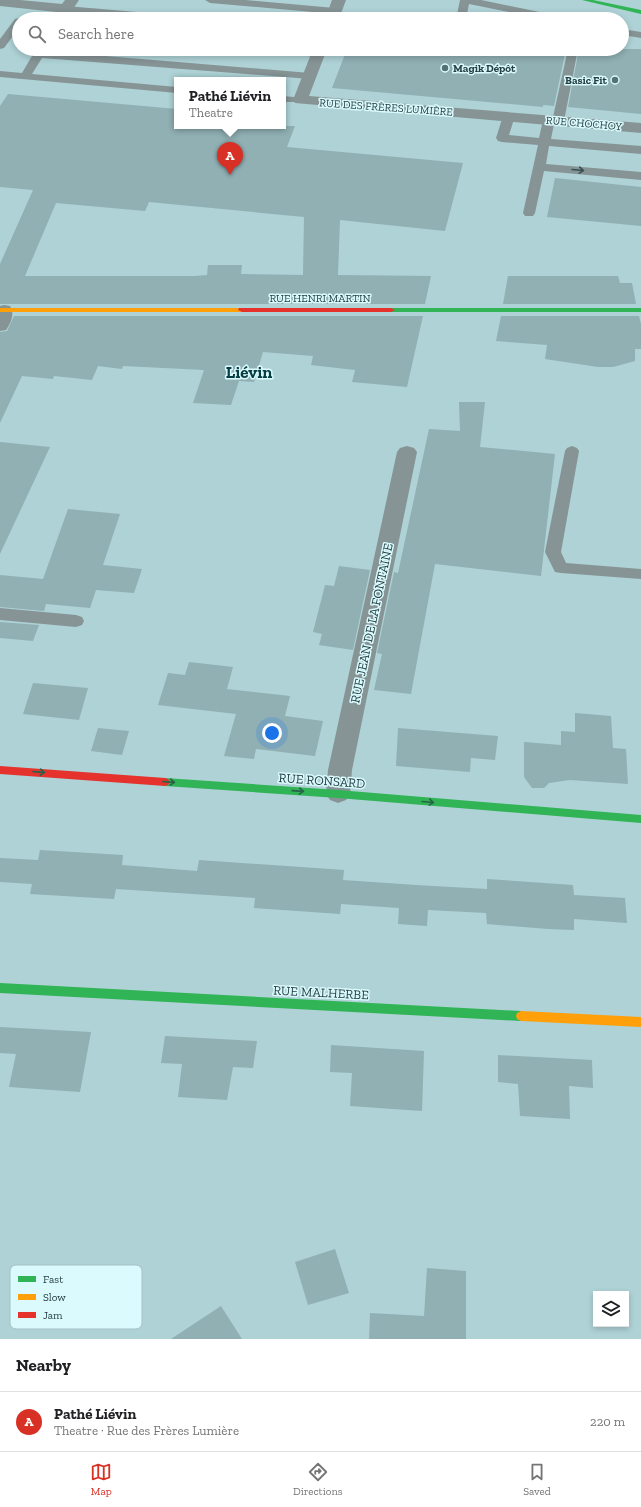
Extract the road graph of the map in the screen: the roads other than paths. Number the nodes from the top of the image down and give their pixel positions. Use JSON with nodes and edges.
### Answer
{"nodes":[{"id":1,"x":210,"y":0,"type":"edge"},
{"id":2,"x":465,"y":0,"type":"edge"},
{"id":3,"x":585,"y":0,"type":"edge"},
{"id":4,"x":0,"y":2,"type":"edge"},
{"id":5,"x":31,"y":5,"type":"junction"},
{"id":6,"x":66,"y":9,"type":"edge"},
{"id":7,"x":336,"y":10,"type":"edge"},
{"id":8,"x":26,"y":12,"type":"edge"},
{"id":9,"x":101,"y":12,"type":"edge"},
{"id":10,"x":462,"y":12,"type":"edge"},
{"id":11,"x":524,"y":12,"type":"edge"},
{"id":12,"x":641,"y":12,"type":"edge"},
{"id":13,"x":12,"y":23,"type":"edge"},
{"id":14,"x":0,"y":24,"type":"edge"},
{"id":15,"x":12,"y":30,"type":"edge"},
{"id":16,"x":629,"y":33,"type":"edge"},
{"id":17,"x":641,"y":35,"type":"edge"},
{"id":18,"x":0,"y":46,"type":"edge"},
{"id":19,"x":38,"y":56,"type":"edge"},
{"id":20,"x":85,"y":56,"type":"edge"},
{"id":21,"x":317,"y":56,"type":"edge"},
{"id":22,"x":571,"y":56,"type":"edge"},
{"id":23,"x":0,"y":74,"type":"edge"},
{"id":24,"x":310,"y":76,"type":"junction"},
{"id":25,"x":25,"y":77,"type":"junction"},
{"id":26,"x":174,"y":90,"type":"edge"},
{"id":27,"x":286,"y":99,"type":"edge"},
{"id":28,"x":300,"y":100,"type":"junction"},
{"id":29,"x":509,"y":116,"type":"junction"},
{"id":30,"x":527,"y":118,"type":"joint"},
{"id":31,"x":553,"y":120,"type":"junction"},
{"id":32,"x":641,"y":128,"type":"edge"},
{"id":33,"x":544,"y":141,"type":"junction"},
{"id":34,"x":641,"y":150,"type":"edge"},
{"id":35,"x":539,"y":167,"type":"junction"},
{"id":36,"x":641,"y":176,"type":"edge"},
{"id":37,"x":530,"y":213,"type":"dead end"},
{"id":38,"x":641,"y":310,"type":"edge"},
{"id":39,"x":1,"y":315,"type":"edge"},
{"id":40,"x":572,"y":451,"type":"dead end"},
{"id":41,"x":407,"y":452,"type":"dead end"},
{"id":42,"x":641,"y":574,"type":"edge"},
{"id":43,"x":0,"y":614,"type":"edge"},
{"id":44,"x":76,"y":621,"type":"dead end"},
{"id":45,"x":0,"y":770,"type":"edge"},
{"id":46,"x":338,"y":794,"type":"junction"},
{"id":47,"x":641,"y":819,"type":"edge"},
{"id":48,"x":0,"y":988,"type":"edge"},
{"id":49,"x":641,"y":1022,"type":"edge"}],
"edges":[{"from":1,"to":7,"type":"lane"},
{"from":2,"to":10,"type":"lane"},
{"from":2,"to":11,"type":"lane"},
{"from":3,"to":12,"type":"street"},
{"from":4,"to":5,"type":"street"},
{"from":5,"to":6,"type":"street"},
{"from":5,"to":8,"type":"lane"},
{"from":6,"to":9,"type":"lane"},
{"from":13,"to":14,"type":"lane"},
{"from":15,"to":18,"type":"lane"},
{"from":16,"to":17,"type":"lane"},
{"from":19,"to":25,"type":"lane"},
{"from":20,"to":24,"type":"lane"},
{"from":21,"to":24,"type":"street","name":"RUE DES FRÈRES LUMIÈRE"},
{"from":22,"to":31,"type":"lane"},
{"from":23,"to":25,"type":"lane"},
{"from":24,"to":28,"type":"street","name":"RUE DES FRÈRES LUMIÈRE"},
{"from":25,"to":26,"type":"lane"},
{"from":27,"to":28,"type":"lane"},
{"from":28,"to":29,"type":"street","name":"RUE DES FRÈRES LUMIÈRE"},
{"from":29,"to":30,"type":"street","name":"RUE DES FRÈRES LUMIÈRE"},
{"from":29,"to":33,"type":"lane"},
{"from":30,"to":31,"type":"street","name":"RUE CHOCHOY"},
{"from":31,"to":32,"type":"street","name":"RUE CHOCHOY"},
{"from":31,"to":33,"type":"lane"},
{"from":33,"to":34,"type":"lane"},
{"from":33,"to":35,"type":"lane"},
{"from":35,"to":36,"type":"lane","one_way":true},
{"from":35,"to":37,"type":"lane"},
{"from":38,"to":39,"type":"street","name":"RUE HENRI MARTIN"},
{"from":40,"to":42,"type":"lane"},
{"from":41,"to":46,"type":"street","name":"RUE JEAN DE LA FONTAINE"},
{"from":43,"to":44,"type":"lane"},
{"from":45,"to":46,"type":"street","name":"RUE RONSARD","one_way":true},
{"from":46,"to":47,"type":"street","name":"RUE RONSARD","one_way":true},
{"from":48,"to":49,"type":"street","name":"RUE MALHERBE"}]}
